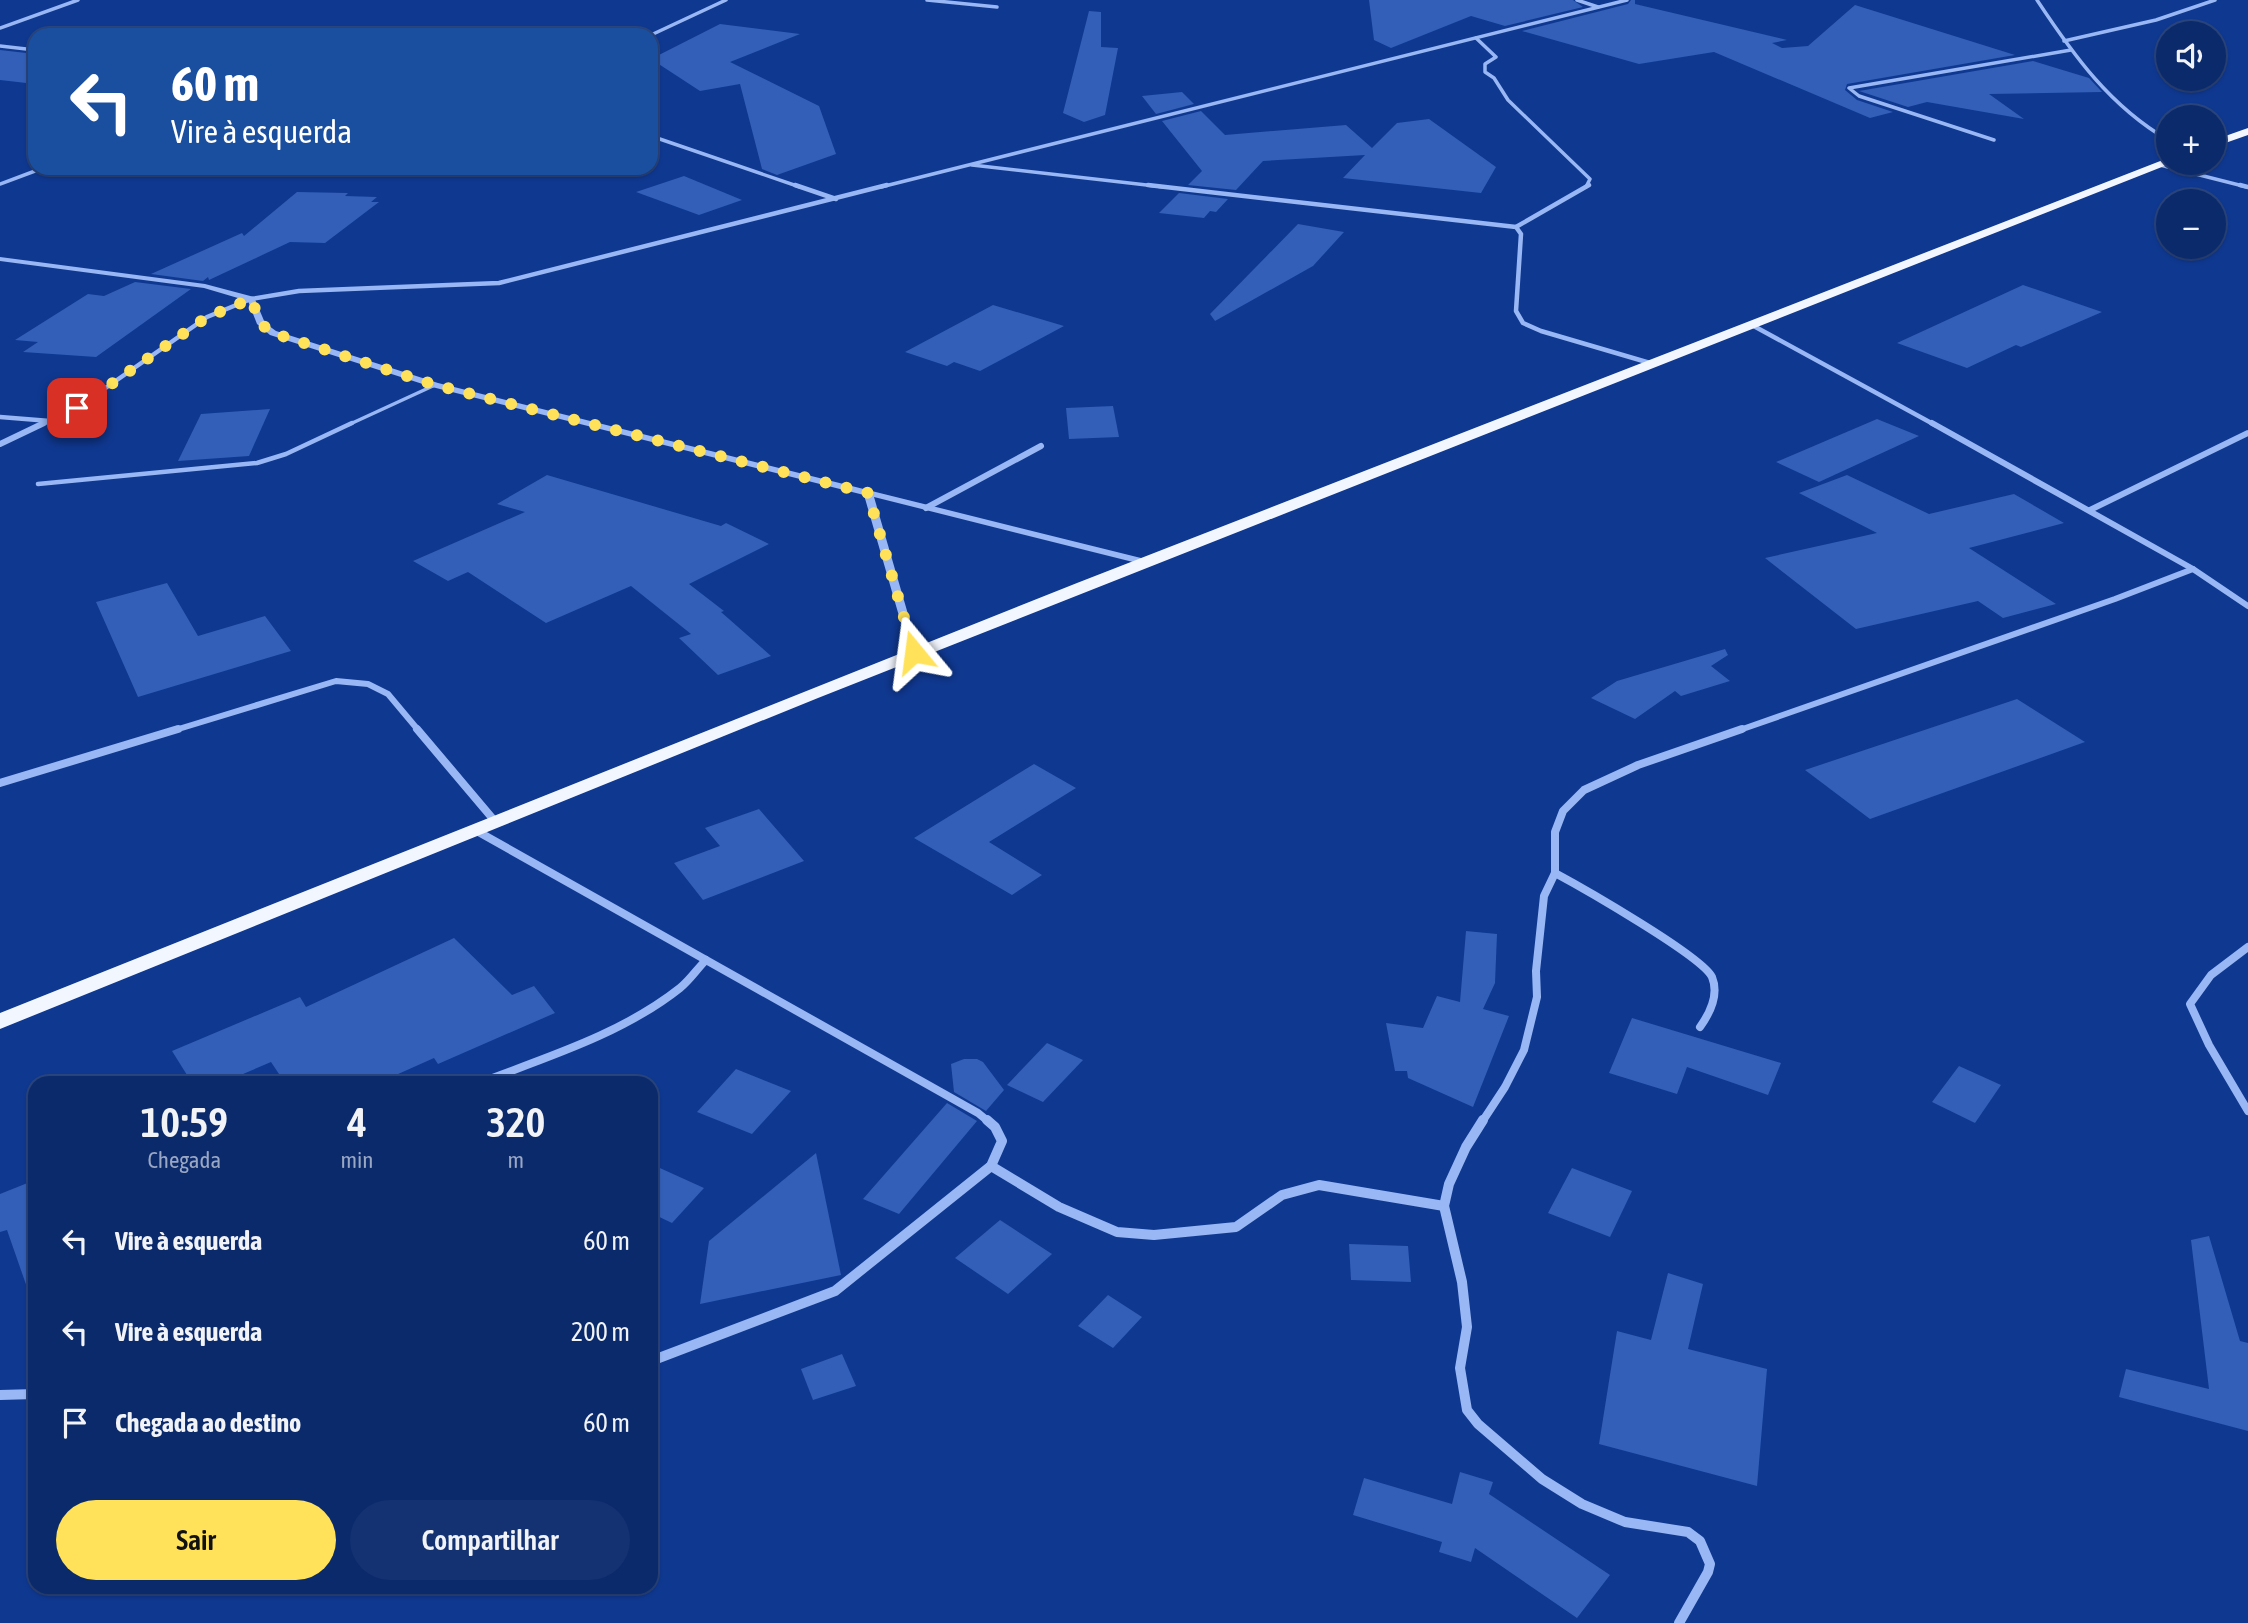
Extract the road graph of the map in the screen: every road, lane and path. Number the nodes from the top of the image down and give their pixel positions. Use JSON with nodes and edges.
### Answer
{"nodes":[{"id":1,"x":78,"y":0,"type":"edge"},
{"id":2,"x":726,"y":0,"type":"edge"},
{"id":3,"x":927,"y":0,"type":"edge"},
{"id":4,"x":1577,"y":0,"type":"edge"},
{"id":5,"x":1627,"y":0,"type":"edge"},
{"id":6,"x":2037,"y":0,"type":"edge"},
{"id":7,"x":2215,"y":0,"type":"edge"},
{"id":8,"x":997,"y":7,"type":"dead end"},
{"id":9,"x":1599,"y":7,"type":"junction"},
{"id":10,"x":0,"y":28,"type":"edge"},
{"id":11,"x":658,"y":32,"type":"edge"},
{"id":12,"x":1476,"y":38,"type":"junction"},
{"id":13,"x":2064,"y":41,"type":"junction"},
{"id":14,"x":0,"y":46,"type":"edge"},
{"id":15,"x":28,"y":49,"type":"edge"},
{"id":16,"x":2071,"y":50,"type":"junction"},
{"id":17,"x":2248,"y":131,"type":"edge"},
{"id":18,"x":2156,"y":133,"type":"edge"},
{"id":19,"x":658,"y":138,"type":"edge"},
{"id":20,"x":2226,"y":139,"type":"edge"},
{"id":21,"x":1994,"y":140,"type":"dead end"},
{"id":22,"x":965,"y":164,"type":"junction"},
{"id":23,"x":2156,"y":166,"type":"edge"},
{"id":24,"x":28,"y":174,"type":"edge"},
{"id":25,"x":2206,"y":175,"type":"edge"},
{"id":26,"x":0,"y":184,"type":"edge"},
{"id":27,"x":2248,"y":187,"type":"edge"},
{"id":28,"x":836,"y":199,"type":"junction"},
{"id":29,"x":1516,"y":227,"type":"junction"},
{"id":30,"x":0,"y":259,"type":"edge"},
{"id":31,"x":251,"y":299,"type":"junction"},
{"id":32,"x":1750,"y":324,"type":"junction"},
{"id":33,"x":1650,"y":363,"type":"junction"},
{"id":34,"x":435,"y":385,"type":"junction"},
{"id":35,"x":0,"y":417,"type":"edge"},
{"id":36,"x":51,"y":421,"type":"junction"},
{"id":37,"x":2248,"y":433,"type":"edge"},
{"id":38,"x":0,"y":444,"type":"edge"},
{"id":39,"x":1041,"y":446,"type":"dead end"},
{"id":40,"x":38,"y":484,"type":"dead end"},
{"id":41,"x":868,"y":493,"type":"junction"},
{"id":42,"x":926,"y":508,"type":"junction"},
{"id":43,"x":2090,"y":510,"type":"junction"},
{"id":44,"x":1141,"y":561,"type":"junction"},
{"id":45,"x":2193,"y":569,"type":"junction"},
{"id":46,"x":2248,"y":606,"type":"edge"},
{"id":47,"x":914,"y":652,"type":"junction"},
{"id":48,"x":0,"y":783,"type":"edge"},
{"id":49,"x":493,"y":819,"type":"junction"},
{"id":50,"x":472,"y":828,"type":"junction"},
{"id":51,"x":1555,"y":873,"type":"junction"},
{"id":52,"x":2248,"y":947,"type":"edge"},
{"id":53,"x":706,"y":960,"type":"junction"},
{"id":54,"x":0,"y":1021,"type":"edge"},
{"id":55,"x":1700,"y":1027,"type":"dead end"},
{"id":56,"x":498,"y":1076,"type":"edge"},
{"id":57,"x":2248,"y":1111,"type":"edge"},
{"id":58,"x":991,"y":1166,"type":"junction"},
{"id":59,"x":1444,"y":1206,"type":"junction"},
{"id":60,"x":658,"y":1359,"type":"edge"},
{"id":61,"x":28,"y":1394,"type":"edge"},
{"id":62,"x":0,"y":1395,"type":"edge"},
{"id":63,"x":1679,"y":1623,"type":"edge"}],
"edges":[{"from":1,"to":10,"type":"street"},
{"from":2,"to":11,"type":"street"},
{"from":3,"to":8,"type":"street"},
{"from":4,"to":9,"type":"street"},
{"from":5,"to":9,"type":"street"},
{"from":6,"to":13,"type":"street"},
{"from":7,"to":13,"type":"street"},
{"from":9,"to":12,"type":"street"},
{"from":12,"to":22,"type":"street"},
{"from":12,"to":29,"type":"street"},
{"from":13,"to":16,"type":"street"},
{"from":14,"to":15,"type":"street"},
{"from":16,"to":18,"type":"street"},
{"from":16,"to":21,"type":"street"},
{"from":17,"to":20,"type":"highway"},
{"from":19,"to":28,"type":"street"},
{"from":22,"to":28,"type":"street"},
{"from":22,"to":29,"type":"street"},
{"from":23,"to":32,"type":"highway"},
{"from":24,"to":26,"type":"street"},
{"from":25,"to":27,"type":"street"},
{"from":28,"to":31,"type":"street"},
{"from":29,"to":33,"type":"street"},
{"from":30,"to":31,"type":"street"},
{"from":31,"to":34,"type":"street"},
{"from":31,"to":36,"type":"street"},
{"from":32,"to":33,"type":"highway"},
{"from":32,"to":43,"type":"street"},
{"from":33,"to":44,"type":"highway"},
{"from":34,"to":40,"type":"lane"},
{"from":34,"to":41,"type":"street"},
{"from":35,"to":36,"type":"street"},
{"from":36,"to":38,"type":"street"},
{"from":37,"to":43,"type":"street"},
{"from":39,"to":42,"type":"street"},
{"from":41,"to":42,"type":"street"},
{"from":41,"to":47,"type":"street"},
{"from":42,"to":44,"type":"street"},
{"from":43,"to":45,"type":"street"},
{"from":44,"to":47,"type":"highway"},
{"from":45,"to":46,"type":"street"},
{"from":45,"to":51,"type":"street"},
{"from":47,"to":49,"type":"highway"},
{"from":48,"to":49,"type":"street"},
{"from":49,"to":50,"type":"highway"},
{"from":50,"to":53,"type":"street"},
{"from":50,"to":54,"type":"highway"},
{"from":51,"to":55,"type":"street"},
{"from":51,"to":59,"type":"street"},
{"from":52,"to":57,"type":"street"},
{"from":53,"to":56,"type":"street"},
{"from":53,"to":58,"type":"street"},
{"from":58,"to":59,"type":"street"},
{"from":58,"to":60,"type":"street"},
{"from":59,"to":63,"type":"street"},
{"from":61,"to":62,"type":"street"}]}
